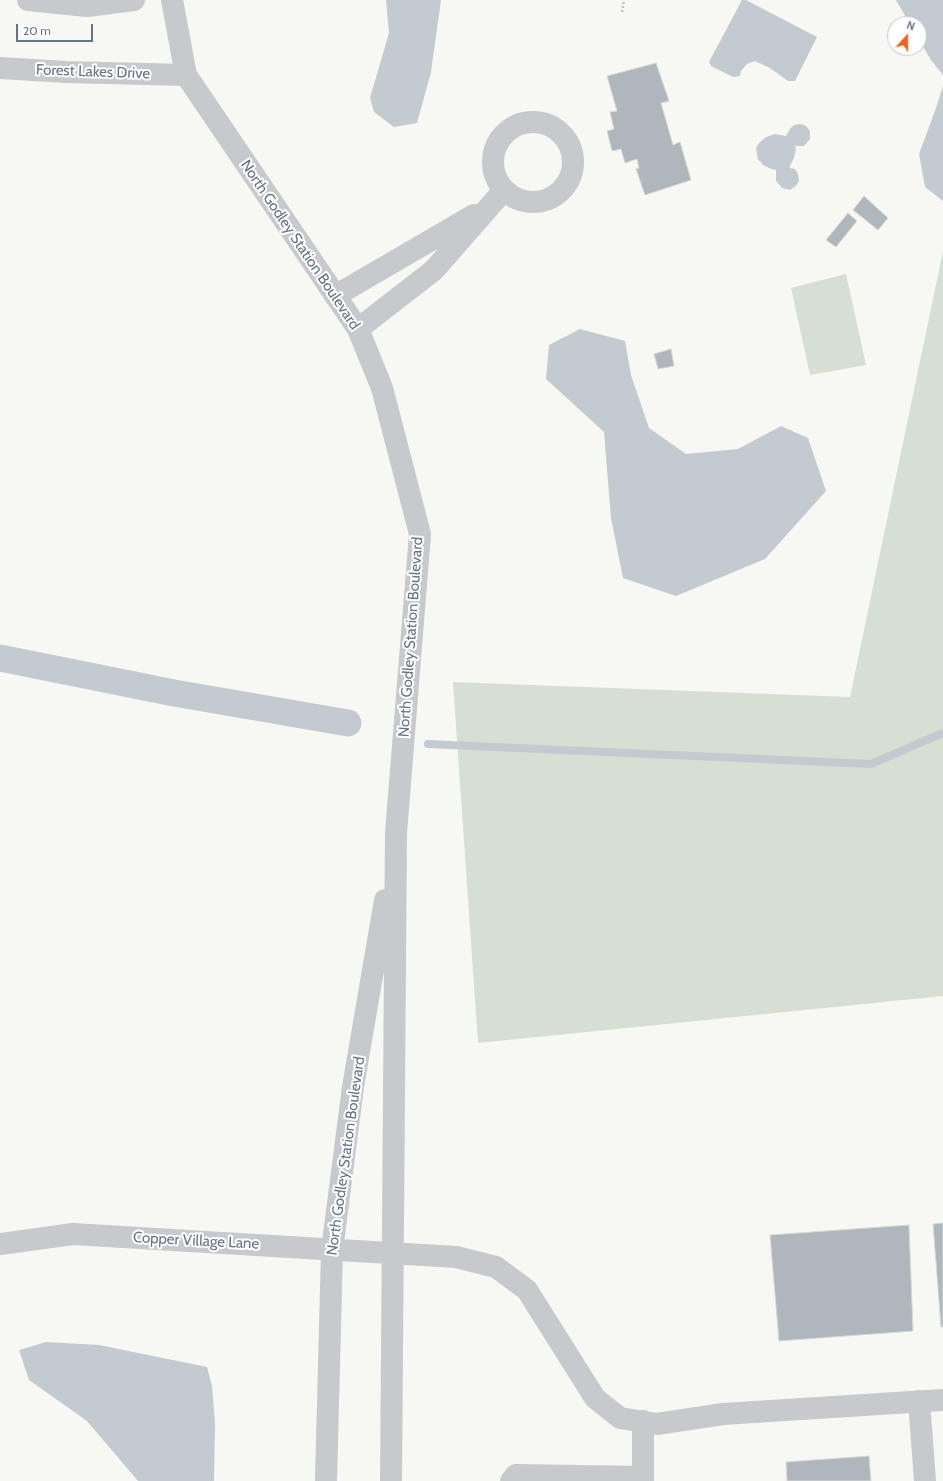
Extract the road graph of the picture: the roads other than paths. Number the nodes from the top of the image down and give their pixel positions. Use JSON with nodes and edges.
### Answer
{"nodes":[{"id":1,"x":28,"y":0,"type":"edge"},
{"id":2,"x":134,"y":0,"type":"edge"},
{"id":3,"x":172,"y":0,"type":"edge"},
{"id":4,"x":0,"y":68,"type":"edge"},
{"id":5,"x":186,"y":75,"type":"junction"},
{"id":6,"x":504,"y":190,"type":"dead end"},
{"id":7,"x":489,"y":206,"type":"junction"},
{"id":8,"x":335,"y":296,"type":"junction"},
{"id":9,"x":358,"y":329,"type":"junction"},
{"id":10,"x":396,"y":833,"type":"junction"},
{"id":11,"x":0,"y":1244,"type":"edge"},
{"id":12,"x":332,"y":1250,"type":"junction"},
{"id":13,"x":393,"y":1254,"type":"junction"},
{"id":14,"x":943,"y":1400,"type":"edge"},
{"id":15,"x":920,"y":1401,"type":"junction"},
{"id":16,"x":643,"y":1422,"type":"junction"},
{"id":17,"x":643,"y":1479,"type":"edge"},
{"id":18,"x":326,"y":1481,"type":"edge"},
{"id":19,"x":391,"y":1481,"type":"edge"},
{"id":20,"x":511,"y":1481,"type":"edge"},
{"id":21,"x":925,"y":1481,"type":"edge"}],
"edges":[{"from":1,"to":2,"type":"street"},
{"from":3,"to":5,"type":"street","name":"North Godley Station Boulevard"},
{"from":4,"to":5,"type":"street","name":"Forest Lakes Drive"},
{"from":5,"to":8,"type":"street","name":"North Godley Station Boulevard"},
{"from":6,"to":7,"type":"street"},
{"from":7,"to":8,"type":"street"},
{"from":7,"to":9,"type":"street"},
{"from":8,"to":9,"type":"street","name":"North Godley Station Boulevard"},
{"from":9,"to":10,"type":"street","name":"North Godley Station Boulevard"},
{"from":10,"to":12,"type":"street","name":"North Godley Station Boulevard"},
{"from":10,"to":13,"type":"street","name":"North Godley Station Boulevard"},
{"from":11,"to":12,"type":"street","name":"Copper Village Lane"},
{"from":12,"to":13,"type":"street","name":"Copper Village Lane"},
{"from":12,"to":18,"type":"street","name":"North Godley Station Boulevard"},
{"from":13,"to":16,"type":"street","name":"Copper Village Lane"},
{"from":13,"to":19,"type":"street","name":"North Godley Station Boulevard"},
{"from":14,"to":15,"type":"street","name":"Copper Village Lane"},
{"from":15,"to":16,"type":"street","name":"Copper Village Lane"},
{"from":15,"to":21,"type":"street"},
{"from":16,"to":17,"type":"street"},
{"from":17,"to":20,"type":"street"}]}
